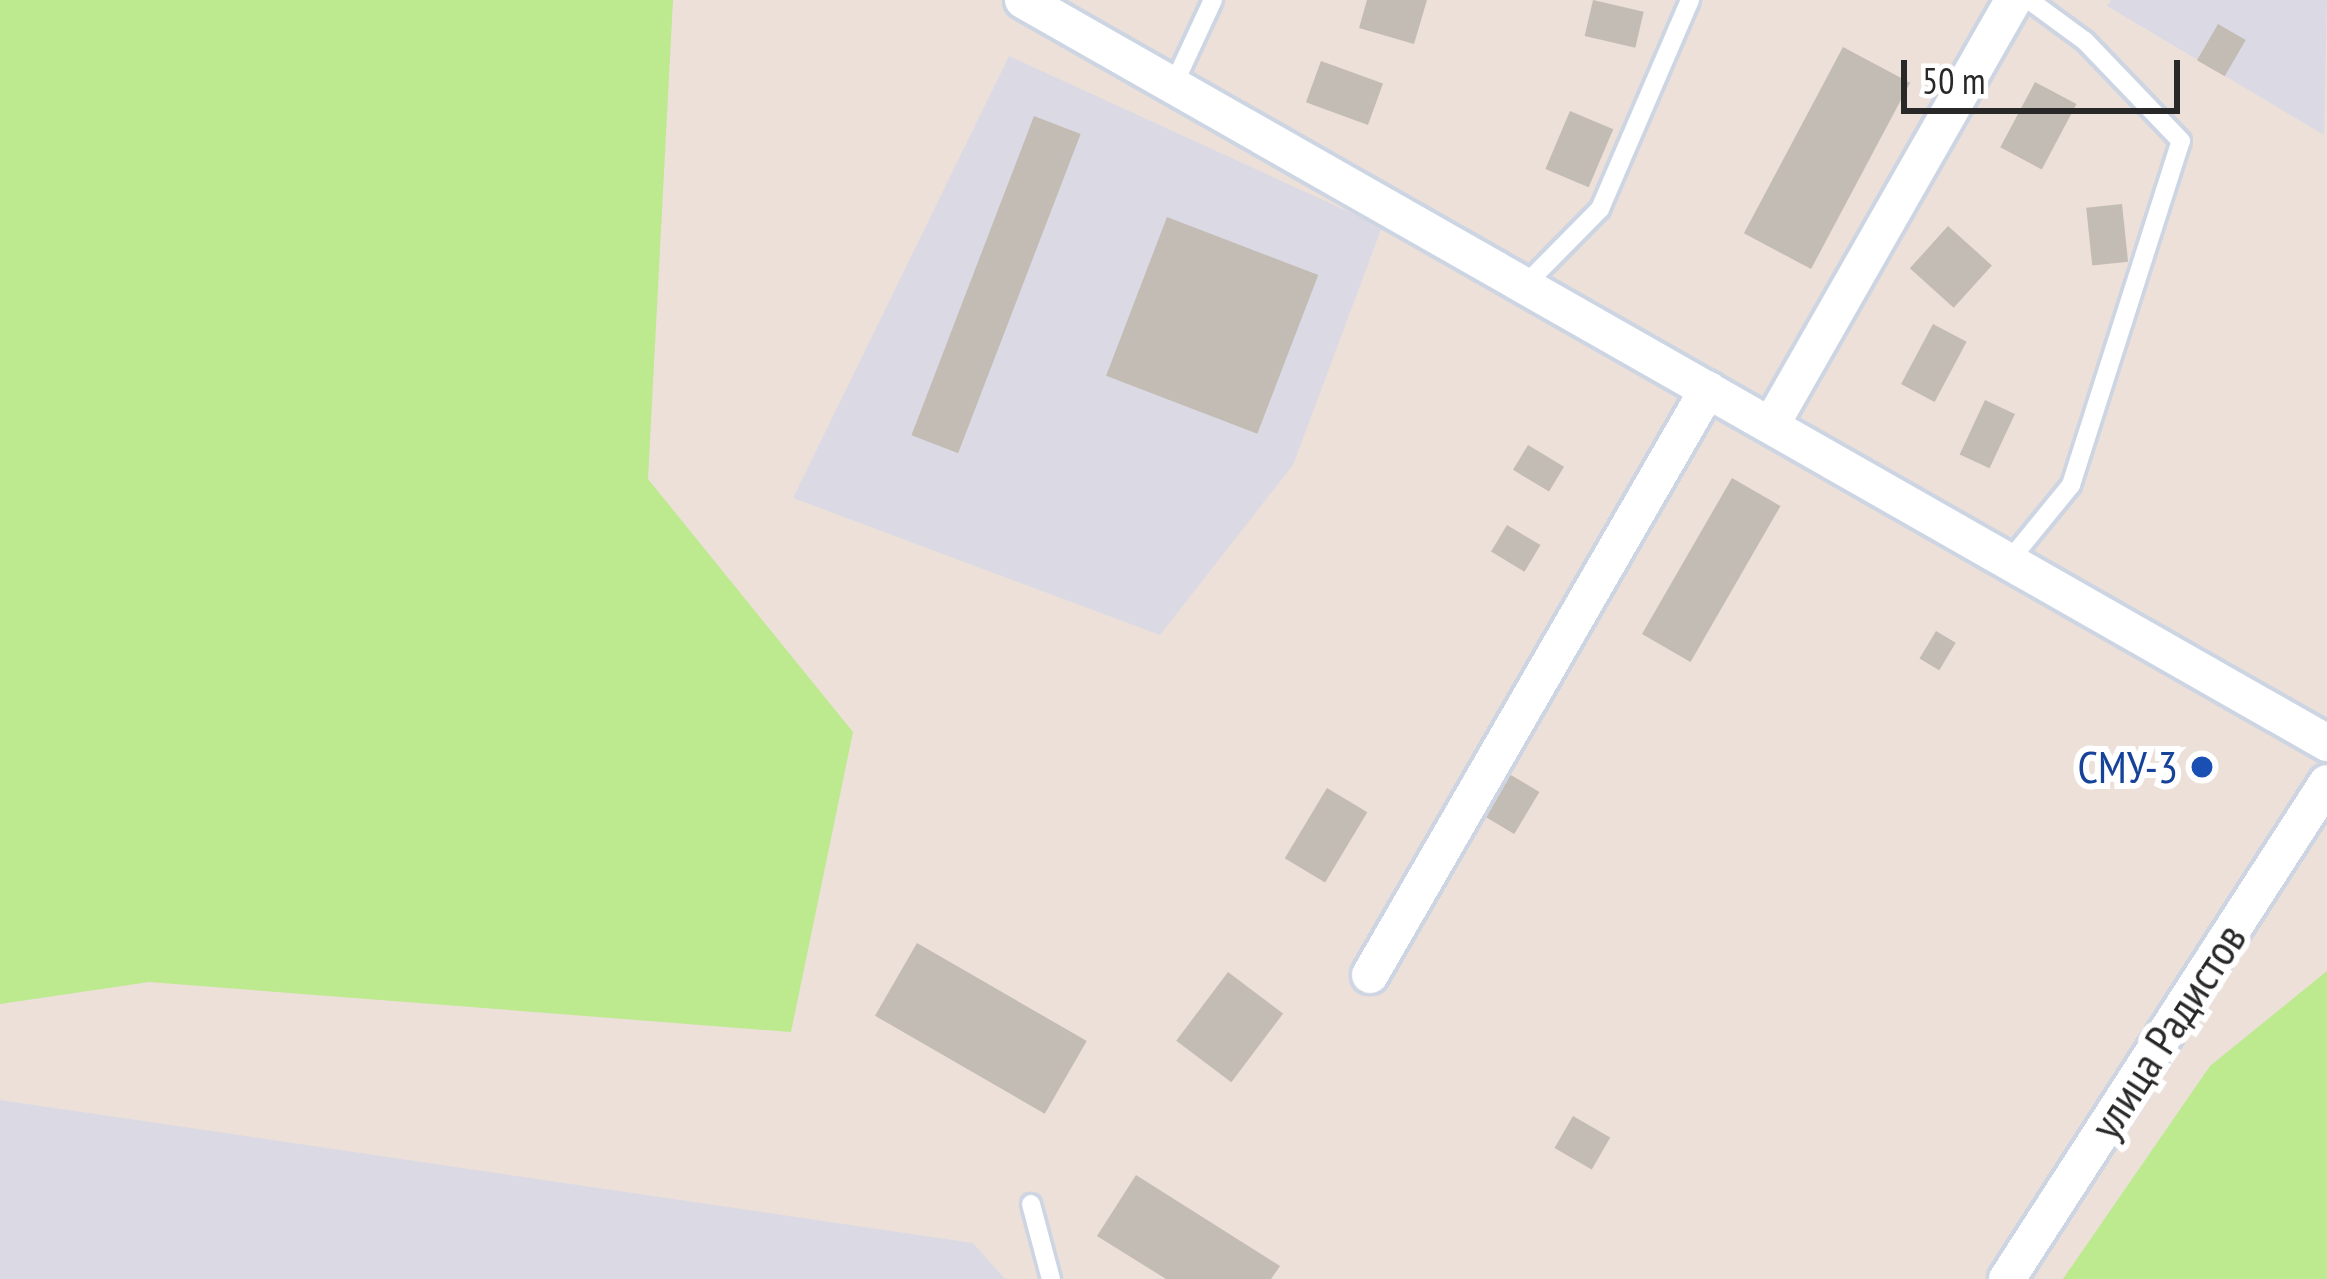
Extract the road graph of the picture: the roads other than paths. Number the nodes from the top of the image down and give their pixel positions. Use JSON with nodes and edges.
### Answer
{"nodes":[{"id":1,"x":1023,"y":0,"type":"edge"},
{"id":2,"x":1214,"y":0,"type":"edge"},
{"id":3,"x":1690,"y":0,"type":"edge"},
{"id":4,"x":2013,"y":0,"type":"edge"},
{"id":5,"x":2029,"y":0,"type":"edge"},
{"id":6,"x":1173,"y":86,"type":"junction"},
{"id":7,"x":1525,"y":285,"type":"junction"},
{"id":8,"x":1708,"y":389,"type":"junction"},
{"id":9,"x":1771,"y":425,"type":"junction"},
{"id":10,"x":2009,"y":561,"type":"junction"},
{"id":11,"x":2327,"y":742,"type":"edge"},
{"id":12,"x":2327,"y":783,"type":"edge"},
{"id":13,"x":1370,"y":975,"type":"dead end"},
{"id":14,"x":1031,"y":1204,"type":"dead end"},
{"id":15,"x":1051,"y":1279,"type":"edge"},
{"id":16,"x":2007,"y":1279,"type":"edge"}],
"edges":[{"from":1,"to":6,"type":"street"},
{"from":2,"to":6,"type":"lane"},
{"from":3,"to":7,"type":"lane"},
{"from":4,"to":9,"type":"street"},
{"from":5,"to":10,"type":"lane"},
{"from":6,"to":7,"type":"street"},
{"from":7,"to":8,"type":"street"},
{"from":8,"to":9,"type":"street"},
{"from":8,"to":13,"type":"street"},
{"from":9,"to":10,"type":"street"},
{"from":10,"to":11,"type":"street"},
{"from":12,"to":16,"type":"street","name":"улица Радистов"},
{"from":14,"to":15,"type":"lane"}]}
